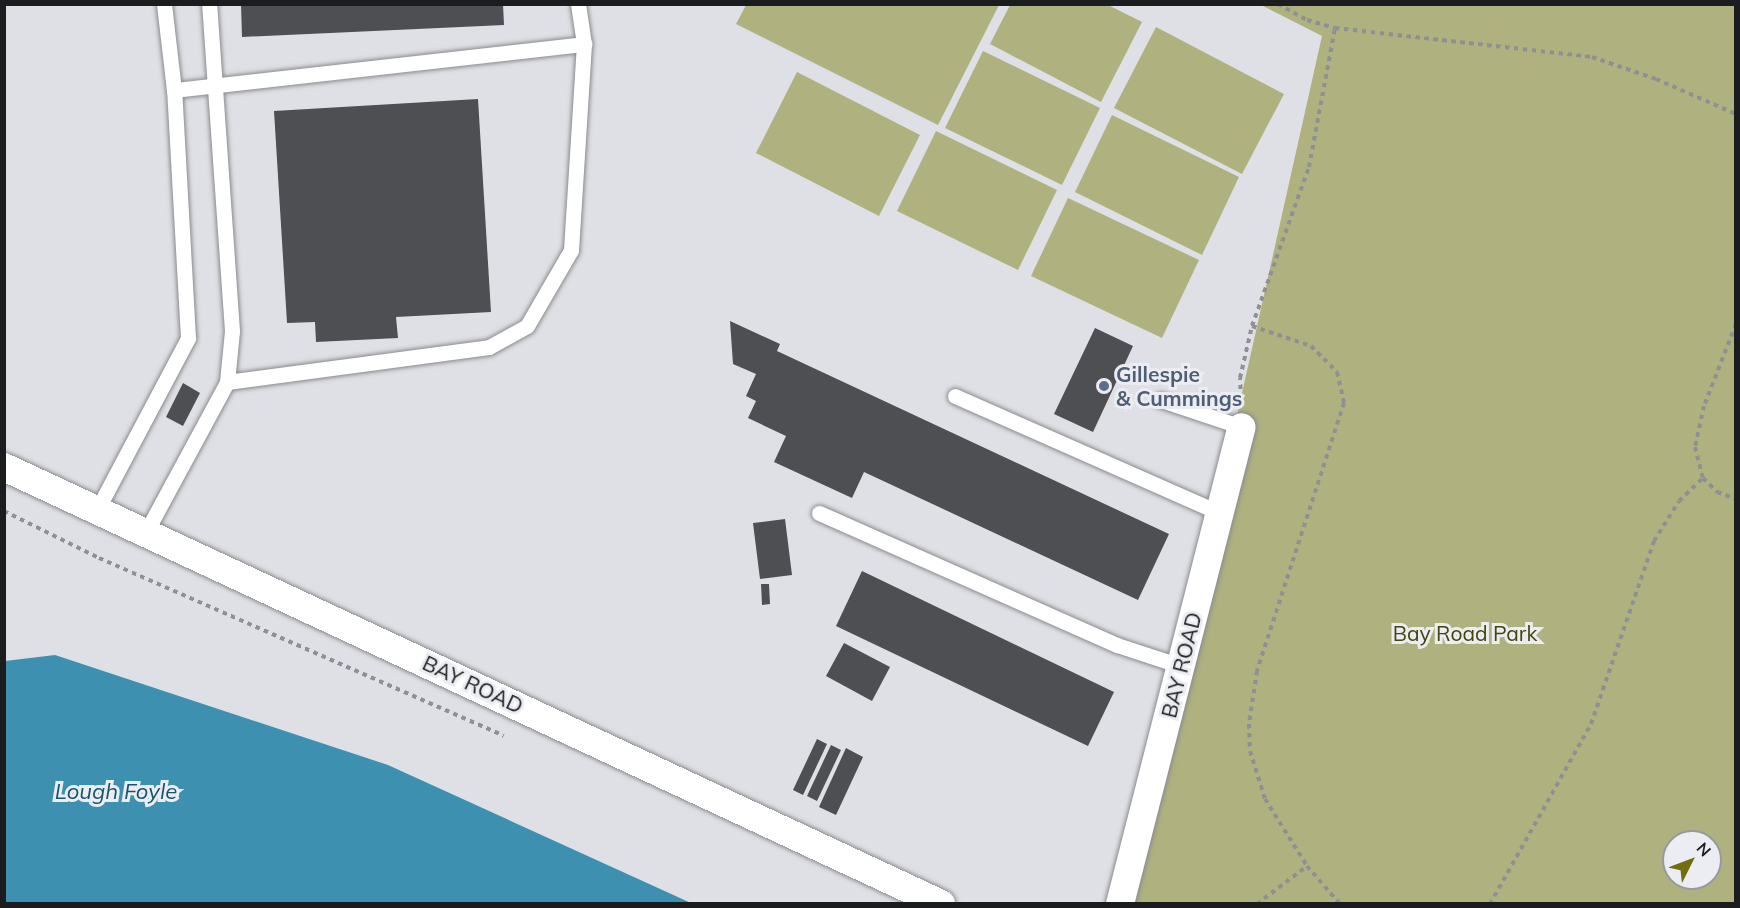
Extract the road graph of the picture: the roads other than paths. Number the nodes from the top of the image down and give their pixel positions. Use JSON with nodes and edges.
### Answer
{"nodes":[{"id":1,"x":164,"y":4,"type":"edge"},
{"id":2,"x":209,"y":4,"type":"edge"},
{"id":3,"x":578,"y":4,"type":"edge"},
{"id":4,"x":584,"y":44,"type":"junction"},
{"id":5,"x":214,"y":85,"type":"junction"},
{"id":6,"x":174,"y":90,"type":"junction"},
{"id":7,"x":227,"y":382,"type":"junction"},
{"id":8,"x":955,"y":396,"type":"dead end"},
{"id":9,"x":1161,"y":400,"type":"dead end"},
{"id":10,"x":1242,"y":427,"type":"joint"},
{"id":11,"x":4,"y":467,"type":"edge"},
{"id":12,"x":97,"y":510,"type":"junction"},
{"id":13,"x":819,"y":513,"type":"dead end"},
{"id":14,"x":1220,"y":513,"type":"junction"},
{"id":15,"x":146,"y":532,"type":"junction"},
{"id":16,"x":1181,"y":666,"type":"junction"},
{"id":17,"x":941,"y":903,"type":"edge"},
{"id":18,"x":1120,"y":903,"type":"edge"}],
"edges":[{"from":1,"to":6,"type":"lane"},
{"from":2,"to":5,"type":"lane"},
{"from":3,"to":4,"type":"lane"},
{"from":4,"to":5,"type":"lane"},
{"from":4,"to":7,"type":"lane"},
{"from":5,"to":6,"type":"lane"},
{"from":5,"to":7,"type":"lane"},
{"from":6,"to":12,"type":"lane"},
{"from":7,"to":15,"type":"lane"},
{"from":8,"to":14,"type":"lane"},
{"from":9,"to":10,"type":"lane"},
{"from":10,"to":14,"type":"street","name":"BAY ROAD"},
{"from":11,"to":12,"type":"street","name":"BAY ROAD"},
{"from":12,"to":15,"type":"street","name":"BAY ROAD"},
{"from":13,"to":16,"type":"lane"},
{"from":14,"to":16,"type":"street","name":"BAY ROAD"},
{"from":15,"to":17,"type":"street","name":"BAY ROAD"},
{"from":16,"to":18,"type":"street","name":"BAY ROAD"}]}
